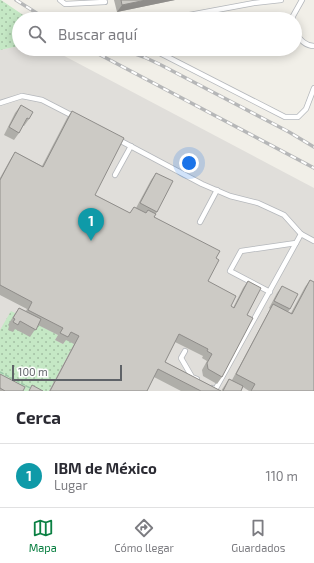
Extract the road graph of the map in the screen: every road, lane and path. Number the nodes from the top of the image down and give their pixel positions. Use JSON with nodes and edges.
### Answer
{"nodes":[{"id":1,"x":60,"y":0,"type":"edge"},
{"id":2,"x":281,"y":0,"type":"edge"},
{"id":3,"x":302,"y":0,"type":"edge"},
{"id":4,"x":105,"y":2,"type":"dead end"},
{"id":5,"x":206,"y":12,"type":"edge"},
{"id":6,"x":295,"y":12,"type":"edge"},
{"id":7,"x":302,"y":42,"type":"edge"},
{"id":8,"x":314,"y":46,"type":"edge"},
{"id":9,"x":166,"y":56,"type":"edge"},
{"id":10,"x":314,"y":88,"type":"edge"},
{"id":11,"x":0,"y":103,"type":"edge"},
{"id":12,"x":83,"y":121,"type":"edge"},
{"id":13,"x":117,"y":139,"type":"edge"},
{"id":14,"x":131,"y":146,"type":"junction"},
{"id":15,"x":115,"y":175,"type":"dead end"},
{"id":16,"x":217,"y":190,"type":"junction"},
{"id":17,"x":200,"y":222,"type":"dead end"},
{"id":18,"x":301,"y":234,"type":"junction"},
{"id":19,"x":314,"y":241,"type":"edge"},
{"id":20,"x":296,"y":243,"type":"junction"},
{"id":21,"x":270,"y":292,"type":"junction"},
{"id":22,"x":185,"y":351,"type":"dead end"},
{"id":23,"x":0,"y":372,"type":"edge"},
{"id":24,"x":204,"y":383,"type":"edge"},
{"id":25,"x":210,"y":387,"type":"edge"},
{"id":26,"x":36,"y":391,"type":"edge"}],
"edges":[{"from":1,"to":4,"type":"lane"},
{"from":2,"to":5,"type":"lane"},
{"from":3,"to":6,"type":"lane"},
{"from":7,"to":8,"type":"lane"},
{"from":9,"to":10,"type":"lane"},
{"from":11,"to":12,"type":"lane"},
{"from":13,"to":14,"type":"lane"},
{"from":14,"to":15,"type":"lane"},
{"from":14,"to":16,"type":"lane"},
{"from":16,"to":17,"type":"lane"},
{"from":16,"to":18,"type":"lane"},
{"from":18,"to":19,"type":"lane"},
{"from":18,"to":20,"type":"lane"},
{"from":20,"to":21,"type":"lane"},
{"from":20,"to":21,"type":"lane"},
{"from":21,"to":25,"type":"lane"},
{"from":22,"to":24,"type":"lane"},
{"from":23,"to":26,"type":"path"}]}
